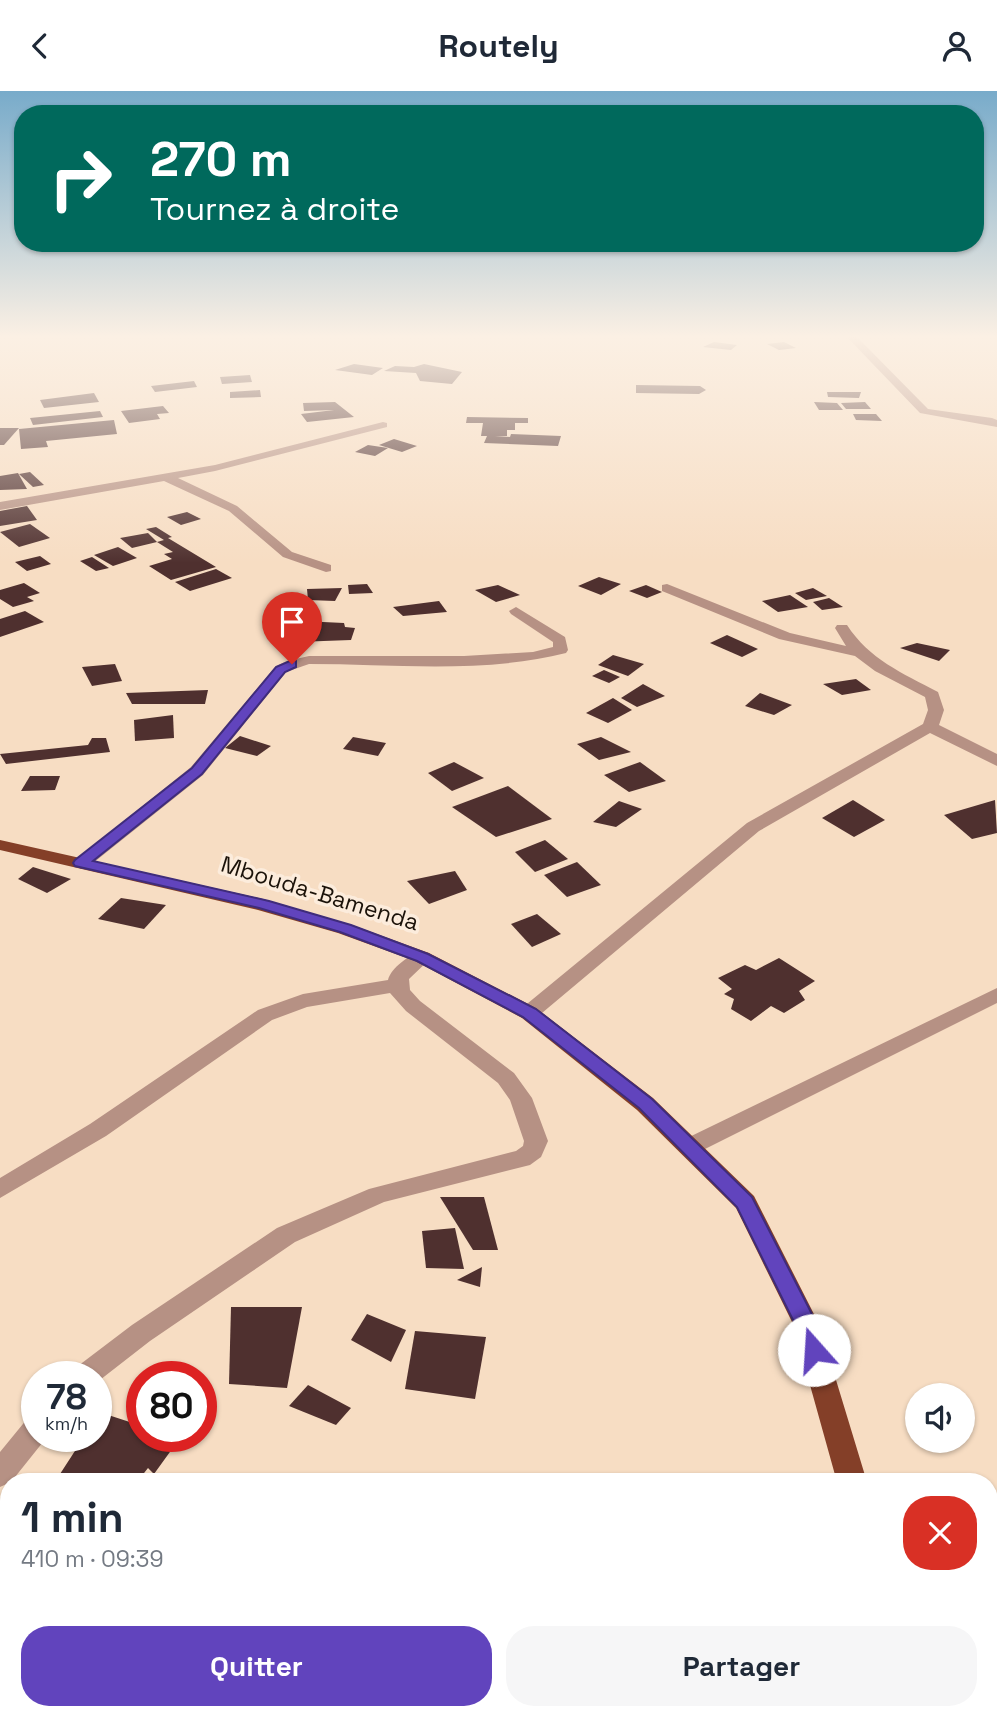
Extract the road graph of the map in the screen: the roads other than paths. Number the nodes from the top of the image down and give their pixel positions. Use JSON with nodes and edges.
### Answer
{"nodes":[{"id":1,"x":924,"y":411,"type":"edge"},
{"id":2,"x":997,"y":424,"type":"edge"},
{"id":3,"x":383,"y":425,"type":"dead end"},
{"id":4,"x":168,"y":478,"type":"junction"},
{"id":5,"x":0,"y":506,"type":"edge"},
{"id":6,"x":326,"y":568,"type":"dead end"},
{"id":7,"x":667,"y":588,"type":"dead end"},
{"id":8,"x":516,"y":611,"type":"dead end"},
{"id":9,"x":842,"y":628,"type":"dead end"},
{"id":10,"x":858,"y":652,"type":"junction"},
{"id":11,"x":930,"y":727,"type":"junction"},
{"id":12,"x":997,"y":761,"type":"edge"},
{"id":13,"x":0,"y":845,"type":"edge"},
{"id":14,"x":81,"y":863,"type":"junction"},
{"id":15,"x":422,"y":957,"type":"junction"},
{"id":16,"x":397,"y":985,"type":"junction"},
{"id":17,"x":997,"y":995,"type":"edge"},
{"id":18,"x":529,"y":1013,"type":"junction"},
{"id":19,"x":689,"y":1147,"type":"junction"},
{"id":20,"x":0,"y":1189,"type":"edge"},
{"id":21,"x":105,"y":1361,"type":"edge"},
{"id":22,"x":21,"y":1448,"type":"edge"},
{"id":23,"x":1,"y":1473,"type":"edge"},
{"id":24,"x":849,"y":1473,"type":"edge"}],
"edges":[{"from":1,"to":2,"type":"street"},
{"from":3,"to":4,"type":"street"},
{"from":4,"to":5,"type":"street"},
{"from":4,"to":6,"type":"street"},
{"from":7,"to":10,"type":"street"},
{"from":8,"to":14,"type":"street"},
{"from":9,"to":10,"type":"street"},
{"from":10,"to":11,"type":"street"},
{"from":11,"to":12,"type":"street"},
{"from":11,"to":18,"type":"street"},
{"from":13,"to":14,"type":"highway","name":"Mbouda-Bamenda"},
{"from":14,"to":15,"type":"highway","name":"Mbouda-Bamenda"},
{"from":15,"to":16,"type":"street"},
{"from":15,"to":18,"type":"highway","name":"Mbouda-Bamenda"},
{"from":16,"to":20,"type":"street"},
{"from":16,"to":21,"type":"street"},
{"from":17,"to":19,"type":"street"},
{"from":18,"to":19,"type":"highway","name":"Mbouda-Bamenda"},
{"from":19,"to":24,"type":"highway","name":"Mbouda-Bamenda"},
{"from":22,"to":23,"type":"street"}]}
